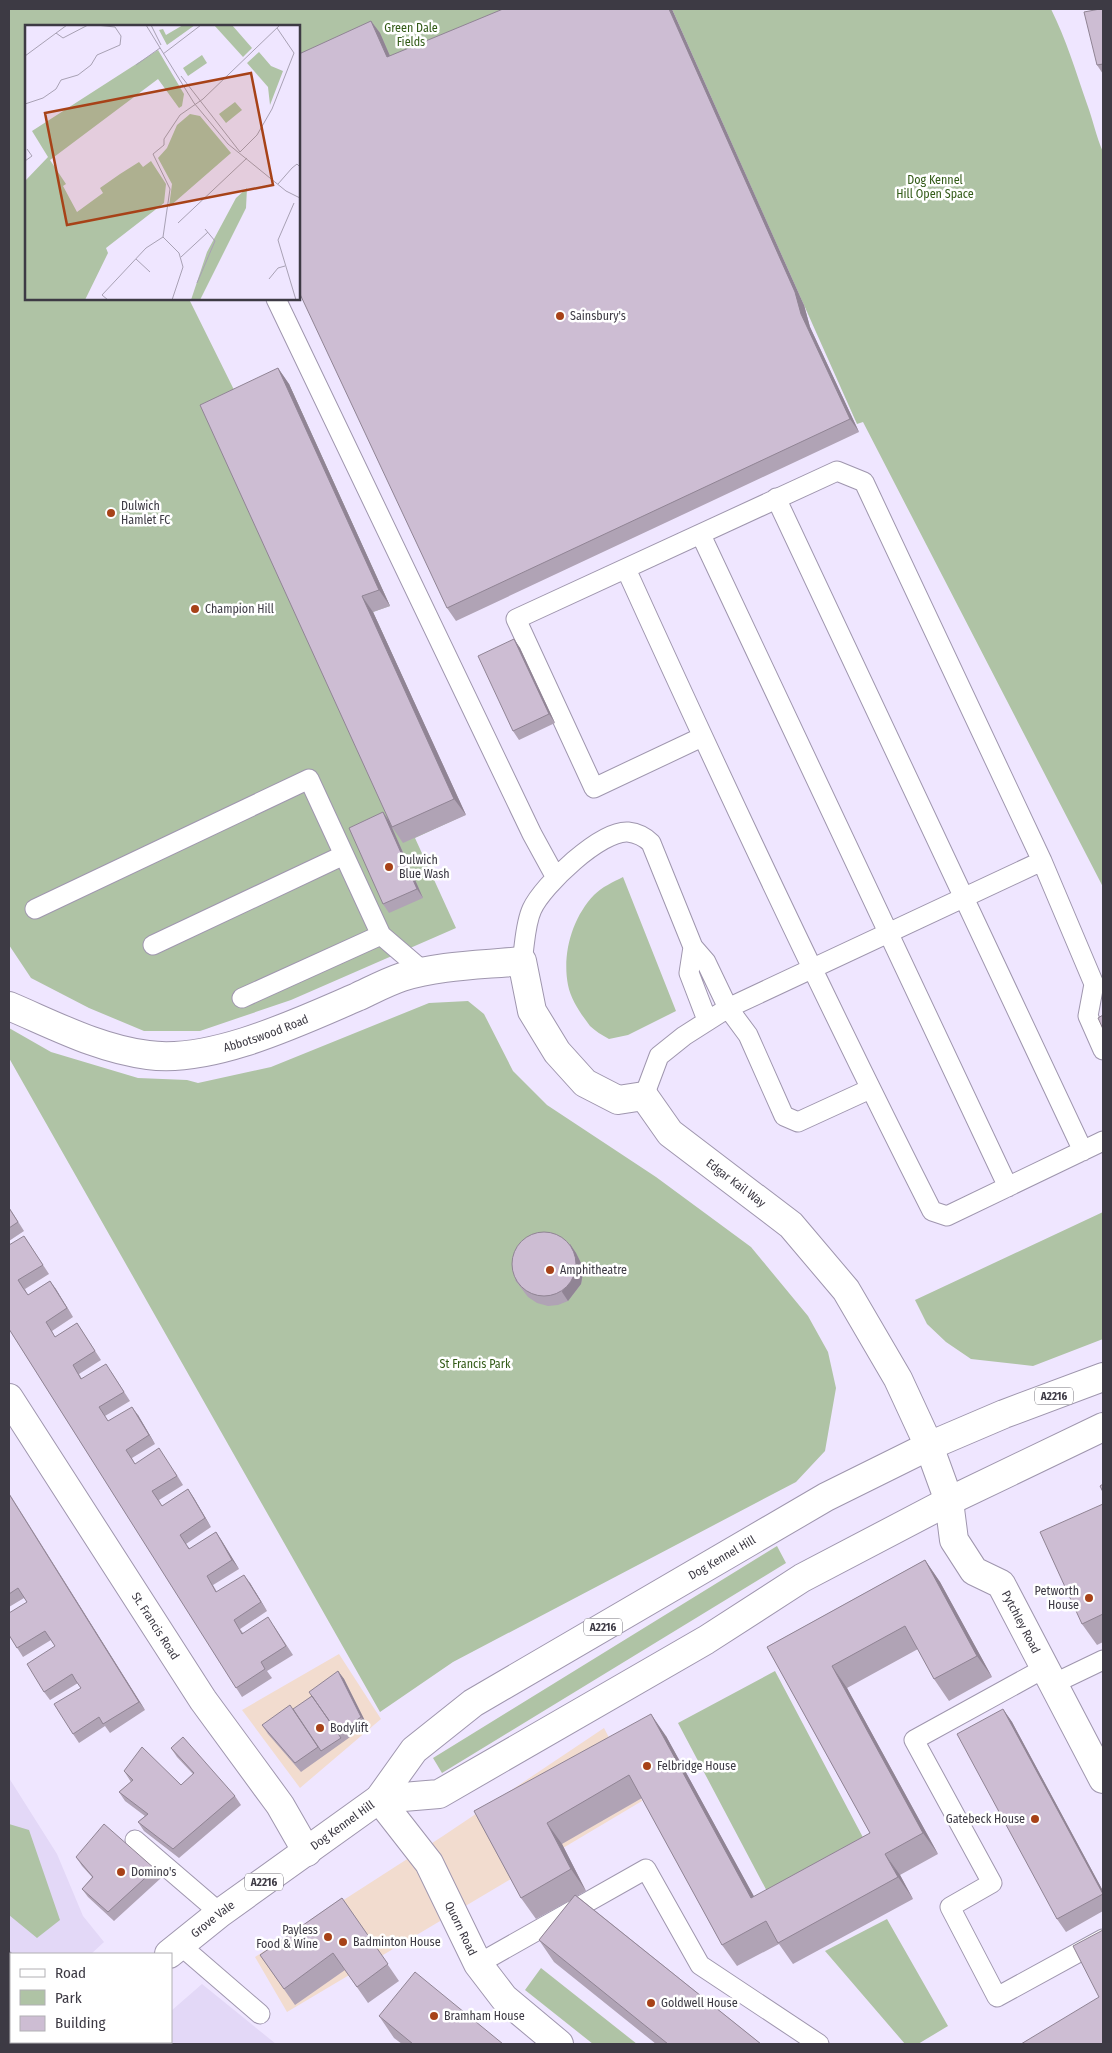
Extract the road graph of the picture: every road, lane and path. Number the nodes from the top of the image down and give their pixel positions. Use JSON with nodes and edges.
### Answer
{"nodes":[{"id":1,"x":276,"y":300,"type":"edge"},
{"id":2,"x":776,"y":498,"type":"junction"},
{"id":3,"x":701,"y":535,"type":"junction"},
{"id":4,"x":626,"y":569,"type":"junction"},
{"id":5,"x":706,"y":745,"type":"junction"},
{"id":6,"x":344,"y":855,"type":"junction"},
{"id":7,"x":1042,"y":862,"type":"junction"},
{"id":8,"x":556,"y":876,"type":"junction"},
{"id":9,"x":965,"y":898,"type":"junction"},
{"id":10,"x":35,"y":909,"type":"dead end"},
{"id":11,"x":889,"y":934,"type":"junction"},
{"id":12,"x":381,"y":935,"type":"junction"},
{"id":13,"x":152,"y":945,"type":"dead end"},
{"id":14,"x":693,"y":948,"type":"junction"},
{"id":15,"x":522,"y":961,"type":"junction"},
{"id":16,"x":811,"y":968,"type":"junction"},
{"id":17,"x":423,"y":972,"type":"junction"},
{"id":18,"x":242,"y":998,"type":"dead end"},
{"id":19,"x":9,"y":1006,"type":"edge"},
{"id":20,"x":728,"y":1008,"type":"junction"},
{"id":21,"x":707,"y":1020,"type":"junction"},
{"id":22,"x":1103,"y":1050,"type":"edge"},
{"id":23,"x":870,"y":1089,"type":"junction"},
{"id":24,"x":644,"y":1096,"type":"junction"},
{"id":25,"x":1103,"y":1141,"type":"edge"},
{"id":26,"x":1083,"y":1151,"type":"junction"},
{"id":27,"x":1008,"y":1187,"type":"junction"},
{"id":28,"x":1103,"y":1377,"type":"edge"},
{"id":29,"x":9,"y":1398,"type":"edge"},
{"id":30,"x":1103,"y":1427,"type":"edge"},
{"id":31,"x":930,"y":1446,"type":"junction"},
{"id":32,"x":949,"y":1502,"type":"junction"},
{"id":33,"x":1103,"y":1660,"type":"edge"},
{"id":34,"x":1049,"y":1676,"type":"junction"},
{"id":35,"x":1103,"y":1779,"type":"edge"},
{"id":36,"x":379,"y":1799,"type":"junction"},
{"id":37,"x":135,"y":1840,"type":"dead end"},
{"id":38,"x":307,"y":1852,"type":"junction"},
{"id":39,"x":220,"y":1913,"type":"junction"},
{"id":40,"x":1103,"y":1939,"type":"edge"},
{"id":41,"x":174,"y":1950,"type":"edge"},
{"id":42,"x":478,"y":1964,"type":"junction"},
{"id":43,"x":260,"y":2014,"type":"dead end"},
{"id":44,"x":559,"y":2044,"type":"edge"},
{"id":45,"x":819,"y":2044,"type":"edge"}],
"edges":[{"from":1,"to":8,"type":"lane"},
{"from":2,"to":3,"type":"lane"},
{"from":2,"to":7,"type":"lane"},
{"from":2,"to":9,"type":"lane"},
{"from":3,"to":4,"type":"lane"},
{"from":3,"to":11,"type":"lane"},
{"from":4,"to":5,"type":"lane"},
{"from":4,"to":5,"type":"lane"},
{"from":5,"to":16,"type":"lane"},
{"from":6,"to":10,"type":"lane"},
{"from":6,"to":12,"type":"lane"},
{"from":6,"to":13,"type":"lane"},
{"from":7,"to":9,"type":"lane"},
{"from":7,"to":22,"type":"lane"},
{"from":8,"to":14,"type":"lane"},
{"from":8,"to":15,"type":"lane"},
{"from":9,"to":11,"type":"lane"},
{"from":9,"to":26,"type":"lane"},
{"from":11,"to":16,"type":"lane"},
{"from":11,"to":27,"type":"lane"},
{"from":12,"to":17,"type":"lane"},
{"from":12,"to":18,"type":"lane"},
{"from":14,"to":20,"type":"lane"},
{"from":14,"to":21,"type":"lane"},
{"from":15,"to":17,"type":"street","name":"Abbotswood Road"},
{"from":15,"to":24,"type":"street"},
{"from":16,"to":20,"type":"lane"},
{"from":16,"to":23,"type":"lane"},
{"from":17,"to":19,"type":"street","name":"Abbotswood Road"},
{"from":20,"to":21,"type":"lane"},
{"from":20,"to":23,"type":"lane"},
{"from":21,"to":24,"type":"lane"},
{"from":23,"to":27,"type":"lane"},
{"from":24,"to":31,"type":"street","name":"Edgar Kail Way"},
{"from":25,"to":26,"type":"lane"},
{"from":26,"to":27,"type":"lane"},
{"from":28,"to":31,"type":"street","name":"Dog Kennel Hill","number":"A2216"},
{"from":29,"to":38,"type":"street","name":"St. Francis Road"},
{"from":30,"to":32,"type":"street","name":"Dog Kennel Hill"},
{"from":31,"to":32,"type":"street","name":"Pytchley Road"},
{"from":31,"to":36,"type":"street","name":"Dog Kennel Hill","number":"A2216"},
{"from":32,"to":34,"type":"street","name":"Pytchley Road"},
{"from":32,"to":36,"type":"street","name":"Dog Kennel Hill"},
{"from":33,"to":34,"type":"lane"},
{"from":34,"to":35,"type":"street","name":"Pytchley Road"},
{"from":34,"to":40,"type":"lane"},
{"from":36,"to":38,"type":"street","name":"Dog Kennel Hill","number":"A2216"},
{"from":36,"to":42,"type":"street","name":"Quorn Road"},
{"from":37,"to":39,"type":"lane"},
{"from":38,"to":39,"type":"street","name":"Grove Vale","number":"A2216"},
{"from":39,"to":41,"type":"street","name":"Grove Vale","number":"A2216"},
{"from":41,"to":43,"type":"lane"},
{"from":42,"to":44,"type":"street","name":"Quorn Road"},
{"from":42,"to":45,"type":"lane"}]}
